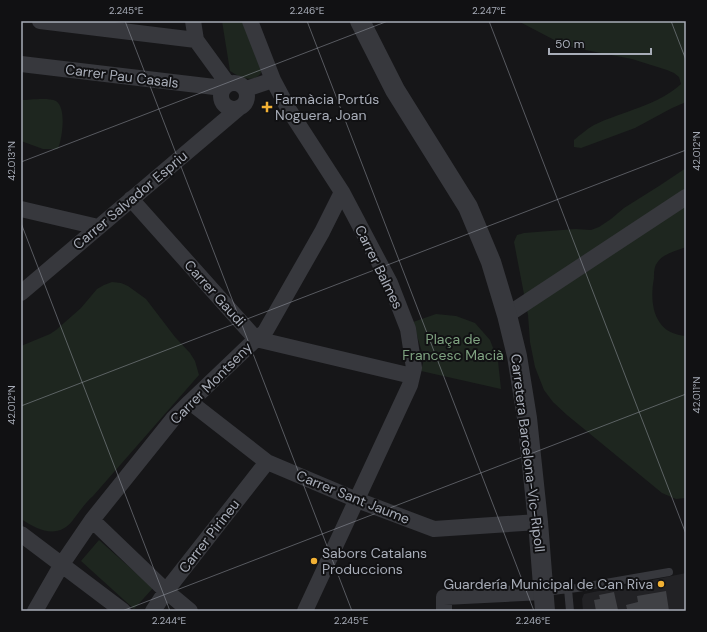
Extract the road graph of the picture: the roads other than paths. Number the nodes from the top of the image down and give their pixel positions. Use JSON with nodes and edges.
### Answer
{"nodes":[{"id":1,"x":40,"y":21,"type":"edge"},
{"id":2,"x":193,"y":21,"type":"edge"},
{"id":3,"x":250,"y":21,"type":"edge"},
{"id":4,"x":360,"y":21,"type":"edge"},
{"id":5,"x":196,"y":40,"type":"junction"},
{"id":6,"x":21,"y":64,"type":"edge"},
{"id":7,"x":273,"y":80,"type":"junction"},
{"id":8,"x":225,"y":86,"type":"junction"},
{"id":9,"x":246,"y":90,"type":"junction"},
{"id":10,"x":239,"y":108,"type":"junction"},
{"id":11,"x":342,"y":192,"type":"junction"},
{"id":12,"x":686,"y":197,"type":"edge"},
{"id":13,"x":131,"y":199,"type":"junction"},
{"id":14,"x":21,"y":209,"type":"edge"},
{"id":15,"x":98,"y":227,"type":"junction"},
{"id":16,"x":21,"y":293,"type":"edge"},
{"id":17,"x":507,"y":315,"type":"junction"},
{"id":18,"x":256,"y":339,"type":"junction"},
{"id":19,"x":412,"y":376,"type":"junction"},
{"id":20,"x":190,"y":402,"type":"junction"},
{"id":21,"x":267,"y":462,"type":"junction"},
{"id":22,"x":357,"y":500,"type":"junction"},
{"id":23,"x":92,"y":520,"type":"junction"},
{"id":24,"x":538,"y":522,"type":"junction"},
{"id":25,"x":21,"y":534,"type":"edge"},
{"id":26,"x":62,"y":564,"type":"junction"},
{"id":27,"x":669,"y":572,"type":"dead end"},
{"id":28,"x":568,"y":589,"type":"junction"},
{"id":29,"x":166,"y":591,"type":"junction"},
{"id":30,"x":544,"y":601,"type":"edge"},
{"id":31,"x":35,"y":611,"type":"edge"},
{"id":32,"x":123,"y":611,"type":"edge"},
{"id":33,"x":153,"y":611,"type":"edge"},
{"id":34,"x":190,"y":611,"type":"edge"},
{"id":35,"x":305,"y":611,"type":"edge"},
{"id":36,"x":444,"y":611,"type":"edge"},
{"id":37,"x":570,"y":611,"type":"edge"}],
"edges":[{"from":1,"to":5,"type":"street"},
{"from":2,"to":5,"type":"street"},
{"from":3,"to":7,"type":"street","name":"Carrer Balmes"},
{"from":4,"to":17,"type":"street","name":"Carretera Barcelona-Vic-Ripoll"},
{"from":5,"to":8,"type":"street"},
{"from":6,"to":8,"type":"street","name":"Carrer Pau Casals"},
{"from":7,"to":9,"type":"street"},
{"from":7,"to":11,"type":"street","name":"Carrer Balmes"},
{"from":8,"to":9,"type":"street"},
{"from":8,"to":10,"type":"street"},
{"from":9,"to":10,"type":"street"},
{"from":10,"to":13,"type":"street","name":"Carrer Salvador Espriu"},
{"from":11,"to":18,"type":"street","name":"Carrer Montseny"},
{"from":11,"to":19,"type":"street","name":"Carrer Balmes"},
{"from":12,"to":17,"type":"street"},
{"from":13,"to":15,"type":"street","name":"Carrer Salvador Espriu"},
{"from":13,"to":18,"type":"street","name":"Carrer Gaudi"},
{"from":14,"to":15,"type":"street"},
{"from":15,"to":16,"type":"street","name":"Carrer Salvador Espriu"},
{"from":17,"to":24,"type":"street","name":"Carretera Barcelona-Vic-Ripoll"},
{"from":18,"to":19,"type":"street","name":"Carrer Gaudi"},
{"from":18,"to":20,"type":"street","name":"Carrer Montseny"},
{"from":19,"to":22,"type":"street","name":"Carrer Balmes"},
{"from":20,"to":21,"type":"street","name":"Carrer Sant Jaume"},
{"from":20,"to":23,"type":"street","name":"Carrer Montseny"},
{"from":21,"to":22,"type":"street","name":"Carrer Sant Jaume"},
{"from":21,"to":29,"type":"street","name":"Carrer Pirineu"},
{"from":22,"to":24,"type":"street","name":"Carrer Sant Jaume"},
{"from":22,"to":35,"type":"street","name":"Carrer Balmes"},
{"from":23,"to":26,"type":"street","name":"Carrer Montseny"},
{"from":23,"to":29,"type":"street"},
{"from":24,"to":30,"type":"street","name":"Carretera Barcelona-Vic-Ripoll"},
{"from":25,"to":26,"type":"street"},
{"from":26,"to":31,"type":"street","name":"Carrer Montseny"},
{"from":26,"to":32,"type":"street"},
{"from":27,"to":28,"type":"lane"},
{"from":28,"to":30,"type":"lane"},
{"from":28,"to":37,"type":"lane"},
{"from":29,"to":33,"type":"street","name":"Carrer Pirineu"},
{"from":29,"to":34,"type":"street"},
{"from":30,"to":36,"type":"street"}]}
